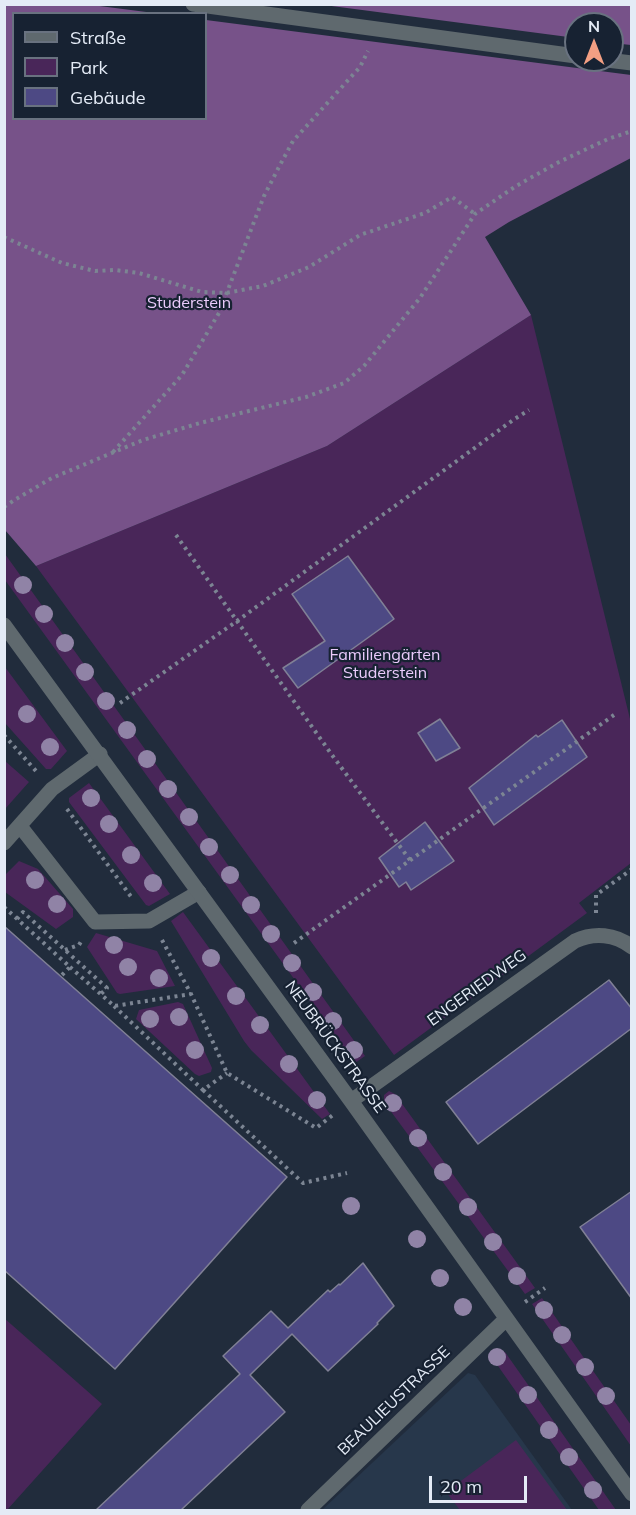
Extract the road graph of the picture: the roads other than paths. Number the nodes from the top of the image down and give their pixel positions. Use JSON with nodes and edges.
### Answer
{"nodes":[{"id":1,"x":193,"y":4,"type":"edge"},
{"id":2,"x":564,"y":54,"type":"edge"},
{"id":3,"x":4,"y":625,"type":"edge"},
{"id":4,"x":100,"y":754,"type":"junction"},
{"id":5,"x":20,"y":826,"type":"junction"},
{"id":6,"x":4,"y":843,"type":"edge"},
{"id":7,"x":199,"y":892,"type":"junction"},
{"id":8,"x":632,"y":948,"type":"edge"},
{"id":9,"x":351,"y":1101,"type":"junction"},
{"id":10,"x":506,"y":1319,"type":"junction"},
{"id":11,"x":632,"y":1494,"type":"edge"},
{"id":12,"x":308,"y":1510,"type":"edge"}],
"edges":[{"from":1,"to":2,"type":"street"},
{"from":3,"to":4,"type":"street","name":"NEUBRÜCKSTRASSE"},
{"from":4,"to":5,"type":"street"},
{"from":4,"to":7,"type":"street","name":"NEUBRÜCKSTRASSE"},
{"from":5,"to":6,"type":"street"},
{"from":5,"to":7,"type":"street"},
{"from":7,"to":9,"type":"street","name":"NEUBRÜCKSTRASSE"},
{"from":8,"to":9,"type":"street","name":"ENGERIEDWEG"},
{"from":9,"to":10,"type":"street","name":"NEUBRÜCKSTRASSE"},
{"from":10,"to":11,"type":"street","name":"NEUBRÜCKSTRASSE"},
{"from":10,"to":12,"type":"street","name":"BEAULIEUSTRASSE"}]}
